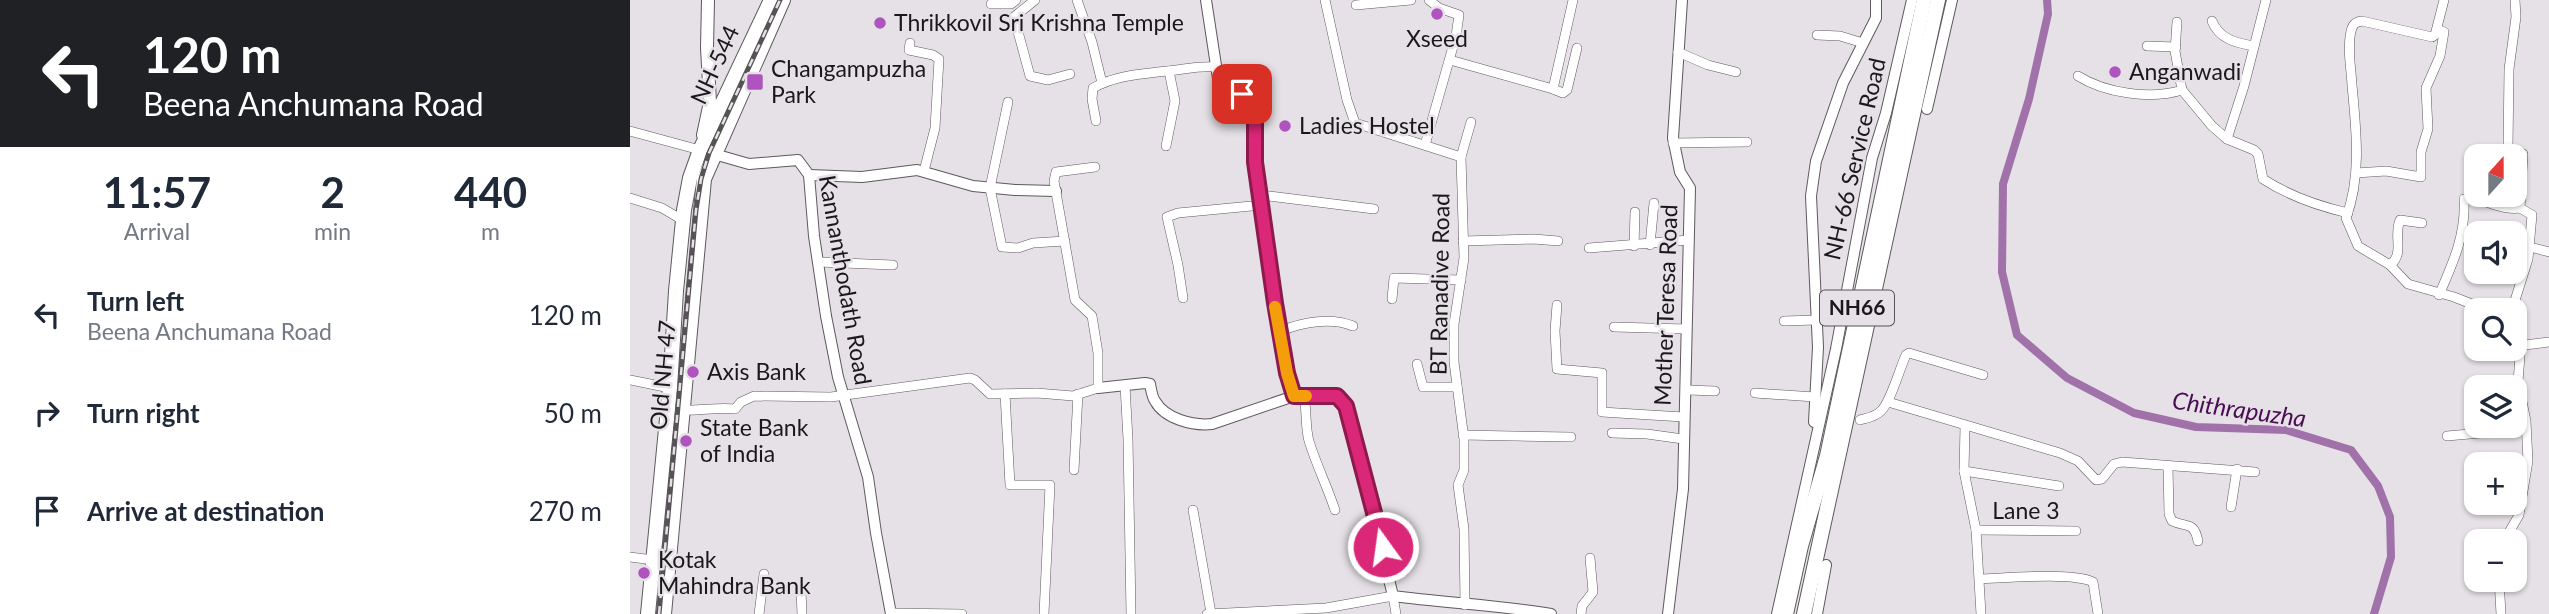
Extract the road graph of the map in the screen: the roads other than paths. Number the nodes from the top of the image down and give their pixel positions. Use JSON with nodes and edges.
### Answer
{"nodes":[{"id":1,"x":708,"y":0,"type":"edge"},
{"id":2,"x":771,"y":0,"type":"edge"},
{"id":3,"x":783,"y":0,"type":"edge"},
{"id":4,"x":1016,"y":0,"type":"edge"},
{"id":5,"x":1035,"y":0,"type":"edge"},
{"id":6,"x":1077,"y":0,"type":"edge"},
{"id":7,"x":1206,"y":0,"type":"edge"},
{"id":8,"x":1325,"y":0,"type":"edge"},
{"id":9,"x":1410,"y":0,"type":"edge"},
{"id":10,"x":1429,"y":0,"type":"edge"},
{"id":11,"x":1573,"y":0,"type":"edge"},
{"id":12,"x":1682,"y":0,"type":"edge"},
{"id":13,"x":1876,"y":0,"type":"edge"},
{"id":14,"x":1912,"y":0,"type":"edge"},
{"id":15,"x":1924,"y":0,"type":"edge"},
{"id":16,"x":1938,"y":0,"type":"edge"},
{"id":17,"x":1952,"y":0,"type":"edge"},
{"id":18,"x":2266,"y":0,"type":"edge"},
{"id":19,"x":2444,"y":0,"type":"edge"},
{"id":20,"x":2515,"y":0,"type":"edge"},
{"id":21,"x":991,"y":4,"type":"dead end"},
{"id":22,"x":1356,"y":5,"type":"dead end"},
{"id":23,"x":2212,"y":21,"type":"dead end"},
{"id":24,"x":2177,"y":22,"type":"dead end"},
{"id":25,"x":2437,"y":29,"type":"junction"},
{"id":26,"x":1817,"y":35,"type":"dead end"},
{"id":27,"x":910,"y":43,"type":"dead end"},
{"id":28,"x":1863,"y":43,"type":"junction"},
{"id":29,"x":2147,"y":46,"type":"dead end"},
{"id":30,"x":2253,"y":46,"type":"junction"},
{"id":31,"x":2176,"y":47,"type":"junction"},
{"id":32,"x":1577,"y":48,"type":"dead end"},
{"id":33,"x":1678,"y":52,"type":"junction"},
{"id":34,"x":1450,"y":60,"type":"junction"},
{"id":35,"x":1216,"y":67,"type":"junction"},
{"id":36,"x":1169,"y":71,"type":"junction"},
{"id":37,"x":1736,"y":72,"type":"dead end"},
{"id":38,"x":1070,"y":75,"type":"dead end"},
{"id":39,"x":2078,"y":76,"type":"dead end"},
{"id":40,"x":1102,"y":83,"type":"junction"},
{"id":41,"x":1553,"y":89,"type":"junction"},
{"id":42,"x":2182,"y":90,"type":"junction"},
{"id":43,"x":1007,"y":102,"type":"dead end"},
{"id":44,"x":1921,"y":107,"type":"junction"},
{"id":45,"x":1096,"y":121,"type":"dead end"},
{"id":46,"x":1471,"y":122,"type":"dead end"},
{"id":47,"x":630,"y":131,"type":"edge"},
{"id":48,"x":2227,"y":139,"type":"junction"},
{"id":49,"x":1673,"y":142,"type":"junction"},
{"id":50,"x":1747,"y":142,"type":"dead end"},
{"id":51,"x":1426,"y":145,"type":"junction"},
{"id":52,"x":1166,"y":146,"type":"dead end"},
{"id":53,"x":711,"y":149,"type":"junction"},
{"id":54,"x":1461,"y":157,"type":"junction"},
{"id":55,"x":1095,"y":167,"type":"dead end"},
{"id":56,"x":924,"y":171,"type":"junction"},
{"id":57,"x":2356,"y":173,"type":"junction"},
{"id":58,"x":809,"y":175,"type":"junction"},
{"id":59,"x":990,"y":188,"type":"junction"},
{"id":60,"x":1056,"y":191,"type":"junction"},
{"id":61,"x":630,"y":198,"type":"edge"},
{"id":62,"x":1261,"y":200,"type":"junction"},
{"id":63,"x":1654,"y":203,"type":"dead end"},
{"id":64,"x":1374,"y":208,"type":"dead end"},
{"id":65,"x":2521,"y":208,"type":"junction"},
{"id":66,"x":1636,"y":212,"type":"dead end"},
{"id":67,"x":2348,"y":213,"type":"junction"},
{"id":68,"x":684,"y":221,"type":"junction"},
{"id":69,"x":2422,"y":223,"type":"dead end"},
{"id":70,"x":1689,"y":240,"type":"junction"},
{"id":71,"x":1065,"y":241,"type":"junction"},
{"id":72,"x":1463,"y":241,"type":"junction"},
{"id":73,"x":1558,"y":242,"type":"dead end"},
{"id":74,"x":1650,"y":245,"type":"junction"},
{"id":75,"x":1634,"y":246,"type":"junction"},
{"id":76,"x":2529,"y":247,"type":"junction"},
{"id":77,"x":1589,"y":248,"type":"dead end"},
{"id":78,"x":2549,"y":252,"type":"edge"},
{"id":79,"x":818,"y":262,"type":"junction"},
{"id":80,"x":893,"y":265,"type":"dead end"},
{"id":81,"x":2390,"y":265,"type":"junction"},
{"id":82,"x":1461,"y":280,"type":"junction"},
{"id":83,"x":676,"y":291,"type":"junction"},
{"id":84,"x":693,"y":292,"type":"junction"},
{"id":85,"x":2439,"y":295,"type":"junction"},
{"id":86,"x":1183,"y":298,"type":"dead end"},
{"id":87,"x":2516,"y":298,"type":"edge"},
{"id":88,"x":1392,"y":299,"type":"dead end"},
{"id":89,"x":2464,"y":301,"type":"edge"},
{"id":90,"x":1557,"y":305,"type":"dead end"},
{"id":91,"x":1816,"y":320,"type":"junction"},
{"id":92,"x":1784,"y":321,"type":"dead end"},
{"id":93,"x":1353,"y":326,"type":"dead end"},
{"id":94,"x":1614,"y":327,"type":"dead end"},
{"id":95,"x":1686,"y":329,"type":"junction"},
{"id":96,"x":1281,"y":331,"type":"junction"},
{"id":97,"x":2527,"y":342,"type":"edge"},
{"id":98,"x":2549,"y":342,"type":"edge"},
{"id":99,"x":1417,"y":364,"type":"dead end"},
{"id":100,"x":1983,"y":375,"type":"dead end"},
{"id":101,"x":630,"y":380,"type":"edge"},
{"id":102,"x":1125,"y":386,"type":"junction"},
{"id":103,"x":1457,"y":387,"type":"junction"},
{"id":104,"x":670,"y":388,"type":"junction"},
{"id":105,"x":1098,"y":388,"type":"junction"},
{"id":106,"x":1686,"y":390,"type":"junction"},
{"id":107,"x":1715,"y":391,"type":"dead end"},
{"id":108,"x":1755,"y":393,"type":"dead end"},
{"id":109,"x":843,"y":394,"type":"junction"},
{"id":110,"x":1005,"y":394,"type":"junction"},
{"id":111,"x":1078,"y":394,"type":"junction"},
{"id":112,"x":1299,"y":396,"type":"junction"},
{"id":113,"x":1815,"y":397,"type":"junction"},
{"id":114,"x":1888,"y":402,"type":"junction"},
{"id":115,"x":682,"y":410,"type":"junction"},
{"id":116,"x":1683,"y":417,"type":"junction"},
{"id":117,"x":1860,"y":420,"type":"dead end"},
{"id":118,"x":1965,"y":426,"type":"junction"},
{"id":119,"x":1612,"y":433,"type":"dead end"},
{"id":120,"x":2464,"y":434,"type":"edge"},
{"id":121,"x":1463,"y":435,"type":"junction"},
{"id":122,"x":2447,"y":436,"type":"dead end"},
{"id":123,"x":1571,"y":437,"type":"dead end"},
{"id":124,"x":2527,"y":438,"type":"edge"},
{"id":125,"x":1683,"y":439,"type":"junction"},
{"id":126,"x":1813,"y":450,"type":"junction"},
{"id":127,"x":2168,"y":466,"type":"junction"},
{"id":128,"x":2236,"y":469,"type":"junction"},
{"id":129,"x":1074,"y":470,"type":"dead end"},
{"id":130,"x":1964,"y":471,"type":"junction"},
{"id":131,"x":2255,"y":471,"type":"dead end"},
{"id":132,"x":2059,"y":486,"type":"dead end"},
{"id":133,"x":2231,"y":507,"type":"dead end"},
{"id":134,"x":1193,"y":509,"type":"dead end"},
{"id":135,"x":1335,"y":510,"type":"dead end"},
{"id":136,"x":2511,"y":529,"type":"edge"},
{"id":137,"x":1976,"y":530,"type":"junction"},
{"id":138,"x":2076,"y":531,"type":"dead end"},
{"id":139,"x":2198,"y":541,"type":"dead end"},
{"id":140,"x":630,"y":557,"type":"edge"},
{"id":141,"x":1590,"y":558,"type":"dead end"},
{"id":142,"x":653,"y":560,"type":"junction"},
{"id":143,"x":1821,"y":564,"type":"junction"},
{"id":144,"x":764,"y":574,"type":"dead end"},
{"id":145,"x":1980,"y":579,"type":"junction"},
{"id":146,"x":801,"y":591,"type":"dead end"},
{"id":147,"x":2500,"y":592,"type":"edge"},
{"id":148,"x":1393,"y":596,"type":"junction"},
{"id":149,"x":1470,"y":608,"type":"edge"},
{"id":150,"x":648,"y":614,"type":"edge"},
{"id":151,"x":664,"y":614,"type":"edge"},
{"id":152,"x":759,"y":614,"type":"edge"},
{"id":153,"x":802,"y":614,"type":"edge"},
{"id":154,"x":891,"y":614,"type":"edge"},
{"id":155,"x":962,"y":614,"type":"edge"},
{"id":156,"x":1044,"y":614,"type":"edge"},
{"id":157,"x":1131,"y":614,"type":"edge"},
{"id":158,"x":1209,"y":614,"type":"edge"},
{"id":159,"x":1396,"y":614,"type":"edge"},
{"id":160,"x":1551,"y":614,"type":"edge"},
{"id":161,"x":1581,"y":614,"type":"edge"},
{"id":162,"x":1668,"y":614,"type":"edge"},
{"id":163,"x":1777,"y":614,"type":"edge"},
{"id":164,"x":1786,"y":614,"type":"edge"},
{"id":165,"x":1804,"y":614,"type":"edge"},
{"id":166,"x":1817,"y":614,"type":"edge"},
{"id":167,"x":1982,"y":614,"type":"edge"},
{"id":168,"x":2098,"y":614,"type":"edge"},
{"id":169,"x":2501,"y":614,"type":"edge"}],
"edges":[{"from":1,"to":53,"type":"main road"},
{"from":2,"to":53,"type":"main road","name":"NH-544"},
{"from":3,"to":53,"type":"main road","name":"NH-544"},
{"from":4,"to":21,"type":"street"},
{"from":5,"to":38,"type":"street"},
{"from":6,"to":40,"type":"street"},
{"from":7,"to":35,"type":"street"},
{"from":8,"to":51,"type":"street"},
{"from":9,"to":22,"type":"street"},
{"from":10,"to":34,"type":"street"},
{"from":11,"to":41,"type":"street"},
{"from":12,"to":33,"type":"street","name":"Mother Teresa Road"},
{"from":13,"to":28,"type":"street"},
{"from":14,"to":126,"type":"street","name":"NH-66 Service Road"},
{"from":15,"to":164,"type":"main road","number":"NH66"},
{"from":16,"to":44,"type":"main road","number":"NH66"},
{"from":17,"to":44,"type":"street"},
{"from":18,"to":30,"type":"street"},
{"from":19,"to":25,"type":"street"},
{"from":20,"to":65,"type":"street"},
{"from":23,"to":30,"type":"street"},
{"from":24,"to":31,"type":"street"},
{"from":25,"to":57,"type":"street"},
{"from":25,"to":57,"type":"street"},
{"from":26,"to":28,"type":"street"},
{"from":27,"to":56,"type":"street"},
{"from":28,"to":91,"type":"street"},
{"from":29,"to":31,"type":"street"},
{"from":30,"to":48,"type":"street"},
{"from":31,"to":42,"type":"street"},
{"from":32,"to":41,"type":"street"},
{"from":33,"to":37,"type":"street"},
{"from":33,"to":49,"type":"street","name":"Mother Teresa Road"},
{"from":34,"to":41,"type":"street"},
{"from":34,"to":51,"type":"street"},
{"from":35,"to":36,"type":"street"},
{"from":35,"to":62,"type":"street"},
{"from":36,"to":40,"type":"street"},
{"from":36,"to":52,"type":"street"},
{"from":39,"to":42,"type":"street"},
{"from":40,"to":45,"type":"street"},
{"from":42,"to":48,"type":"street"},
{"from":43,"to":59,"type":"street"},
{"from":44,"to":143,"type":"main road","number":"NH66"},
{"from":46,"to":54,"type":"street","name":"BT Ranadive Road"},
{"from":47,"to":53,"type":"street"},
{"from":48,"to":67,"type":"street"},
{"from":49,"to":50,"type":"street"},
{"from":49,"to":70,"type":"street","name":"Mother Teresa Road"},
{"from":51,"to":54,"type":"street"},
{"from":53,"to":58,"type":"street","name":"Kannanthodath Road"},
{"from":53,"to":68,"type":"main road","name":"Old NH 47"},
{"from":53,"to":84,"type":"main road","name":"Old NH 47"},
{"from":54,"to":72,"type":"street","name":"BT Ranadive Road"},
{"from":55,"to":60,"type":"street"},
{"from":56,"to":58,"type":"street"},
{"from":56,"to":59,"type":"street"},
{"from":57,"to":67,"type":"street"},
{"from":58,"to":79,"type":"street","name":"Kannanthodath Road"},
{"from":59,"to":60,"type":"street"},
{"from":59,"to":71,"type":"street"},
{"from":60,"to":71,"type":"street"},
{"from":61,"to":68,"type":"street"},
{"from":62,"to":64,"type":"street"},
{"from":62,"to":86,"type":"street"},
{"from":62,"to":96,"type":"street"},
{"from":63,"to":74,"type":"street"},
{"from":65,"to":76,"type":"street"},
{"from":65,"to":85,"type":"street"},
{"from":66,"to":75,"type":"street"},
{"from":67,"to":81,"type":"street"},
{"from":68,"to":83,"type":"main road","name":"Old NH 47"},
{"from":69,"to":81,"type":"street"},
{"from":70,"to":74,"type":"street"},
{"from":70,"to":95,"type":"street","name":"Mother Teresa Road"},
{"from":71,"to":105,"type":"street"},
{"from":72,"to":73,"type":"street"},
{"from":72,"to":82,"type":"street","name":"BT Ranadive Road"},
{"from":74,"to":75,"type":"street"},
{"from":75,"to":77,"type":"street"},
{"from":76,"to":78,"type":"street"},
{"from":76,"to":87,"type":"street"},
{"from":79,"to":80,"type":"street"},
{"from":79,"to":109,"type":"street","name":"Kannanthodath Road"},
{"from":81,"to":85,"type":"street"},
{"from":82,"to":88,"type":"street"},
{"from":82,"to":103,"type":"street","name":"BT Ranadive Road"},
{"from":83,"to":84,"type":"main road"},
{"from":83,"to":104,"type":"main road","name":"Old NH 47"},
{"from":84,"to":115,"type":"main road","name":"Old NH 47"},
{"from":85,"to":89,"type":"street"},
{"from":90,"to":116,"type":"street"},
{"from":91,"to":92,"type":"street"},
{"from":91,"to":113,"type":"street"},
{"from":93,"to":96,"type":"street"},
{"from":94,"to":95,"type":"street"},
{"from":95,"to":106,"type":"street","name":"Mother Teresa Road"},
{"from":96,"to":112,"type":"street"},
{"from":97,"to":98,"type":"street"},
{"from":99,"to":103,"type":"street"},
{"from":100,"to":114,"type":"street"},
{"from":101,"to":104,"type":"street"},
{"from":102,"to":105,"type":"street"},
{"from":102,"to":112,"type":"street"},
{"from":102,"to":157,"type":"street"},
{"from":103,"to":121,"type":"street","name":"BT Ranadive Road"},
{"from":104,"to":142,"type":"main road","name":"Old NH 47"},
{"from":105,"to":111,"type":"street"},
{"from":106,"to":107,"type":"street"},
{"from":106,"to":116,"type":"street","name":"Mother Teresa Road"},
{"from":108,"to":113,"type":"street"},
{"from":109,"to":110,"type":"street"},
{"from":109,"to":115,"type":"street"},
{"from":109,"to":154,"type":"street","name":"Kannanthodath Road"},
{"from":110,"to":111,"type":"street"},
{"from":110,"to":156,"type":"street"},
{"from":111,"to":129,"type":"street"},
{"from":112,"to":135,"type":"street"},
{"from":112,"to":148,"type":"street"},
{"from":113,"to":126,"type":"street"},
{"from":114,"to":117,"type":"street"},
{"from":114,"to":118,"type":"street"},
{"from":115,"to":151,"type":"main road","name":"Old NH 47"},
{"from":116,"to":125,"type":"street","name":"Mother Teresa Road"},
{"from":118,"to":127,"type":"street"},
{"from":118,"to":130,"type":"street"},
{"from":119,"to":125,"type":"street"},
{"from":120,"to":122,"type":"street"},
{"from":121,"to":123,"type":"street"},
{"from":121,"to":149,"type":"street","name":"BT Ranadive Road"},
{"from":124,"to":136,"type":"street"},
{"from":125,"to":162,"type":"street","name":"Mother Teresa Road"},
{"from":126,"to":163,"type":"street"},
{"from":127,"to":128,"type":"street"},
{"from":127,"to":139,"type":"street"},
{"from":128,"to":131,"type":"street"},
{"from":128,"to":133,"type":"street"},
{"from":130,"to":132,"type":"street"},
{"from":130,"to":137,"type":"street"},
{"from":134,"to":158,"type":"street"},
{"from":137,"to":138,"type":"street","name":"Lane 3"},
{"from":137,"to":145,"type":"street"},
{"from":140,"to":142,"type":"street"},
{"from":141,"to":161,"type":"street"},
{"from":142,"to":150,"type":"main road","name":"Old NH 47"},
{"from":143,"to":165,"type":"main road","number":"NH66"},
{"from":143,"to":166,"type":"street"},
{"from":144,"to":152,"type":"street"},
{"from":145,"to":167,"type":"street"},
{"from":145,"to":168,"type":"street"},
{"from":146,"to":153,"type":"street"},
{"from":147,"to":169,"type":"street"},
{"from":148,"to":149,"type":"street"},
{"from":148,"to":158,"type":"street"},
{"from":148,"to":159,"type":"street"},
{"from":149,"to":160,"type":"street"},
{"from":154,"to":155,"type":"street"}]}
